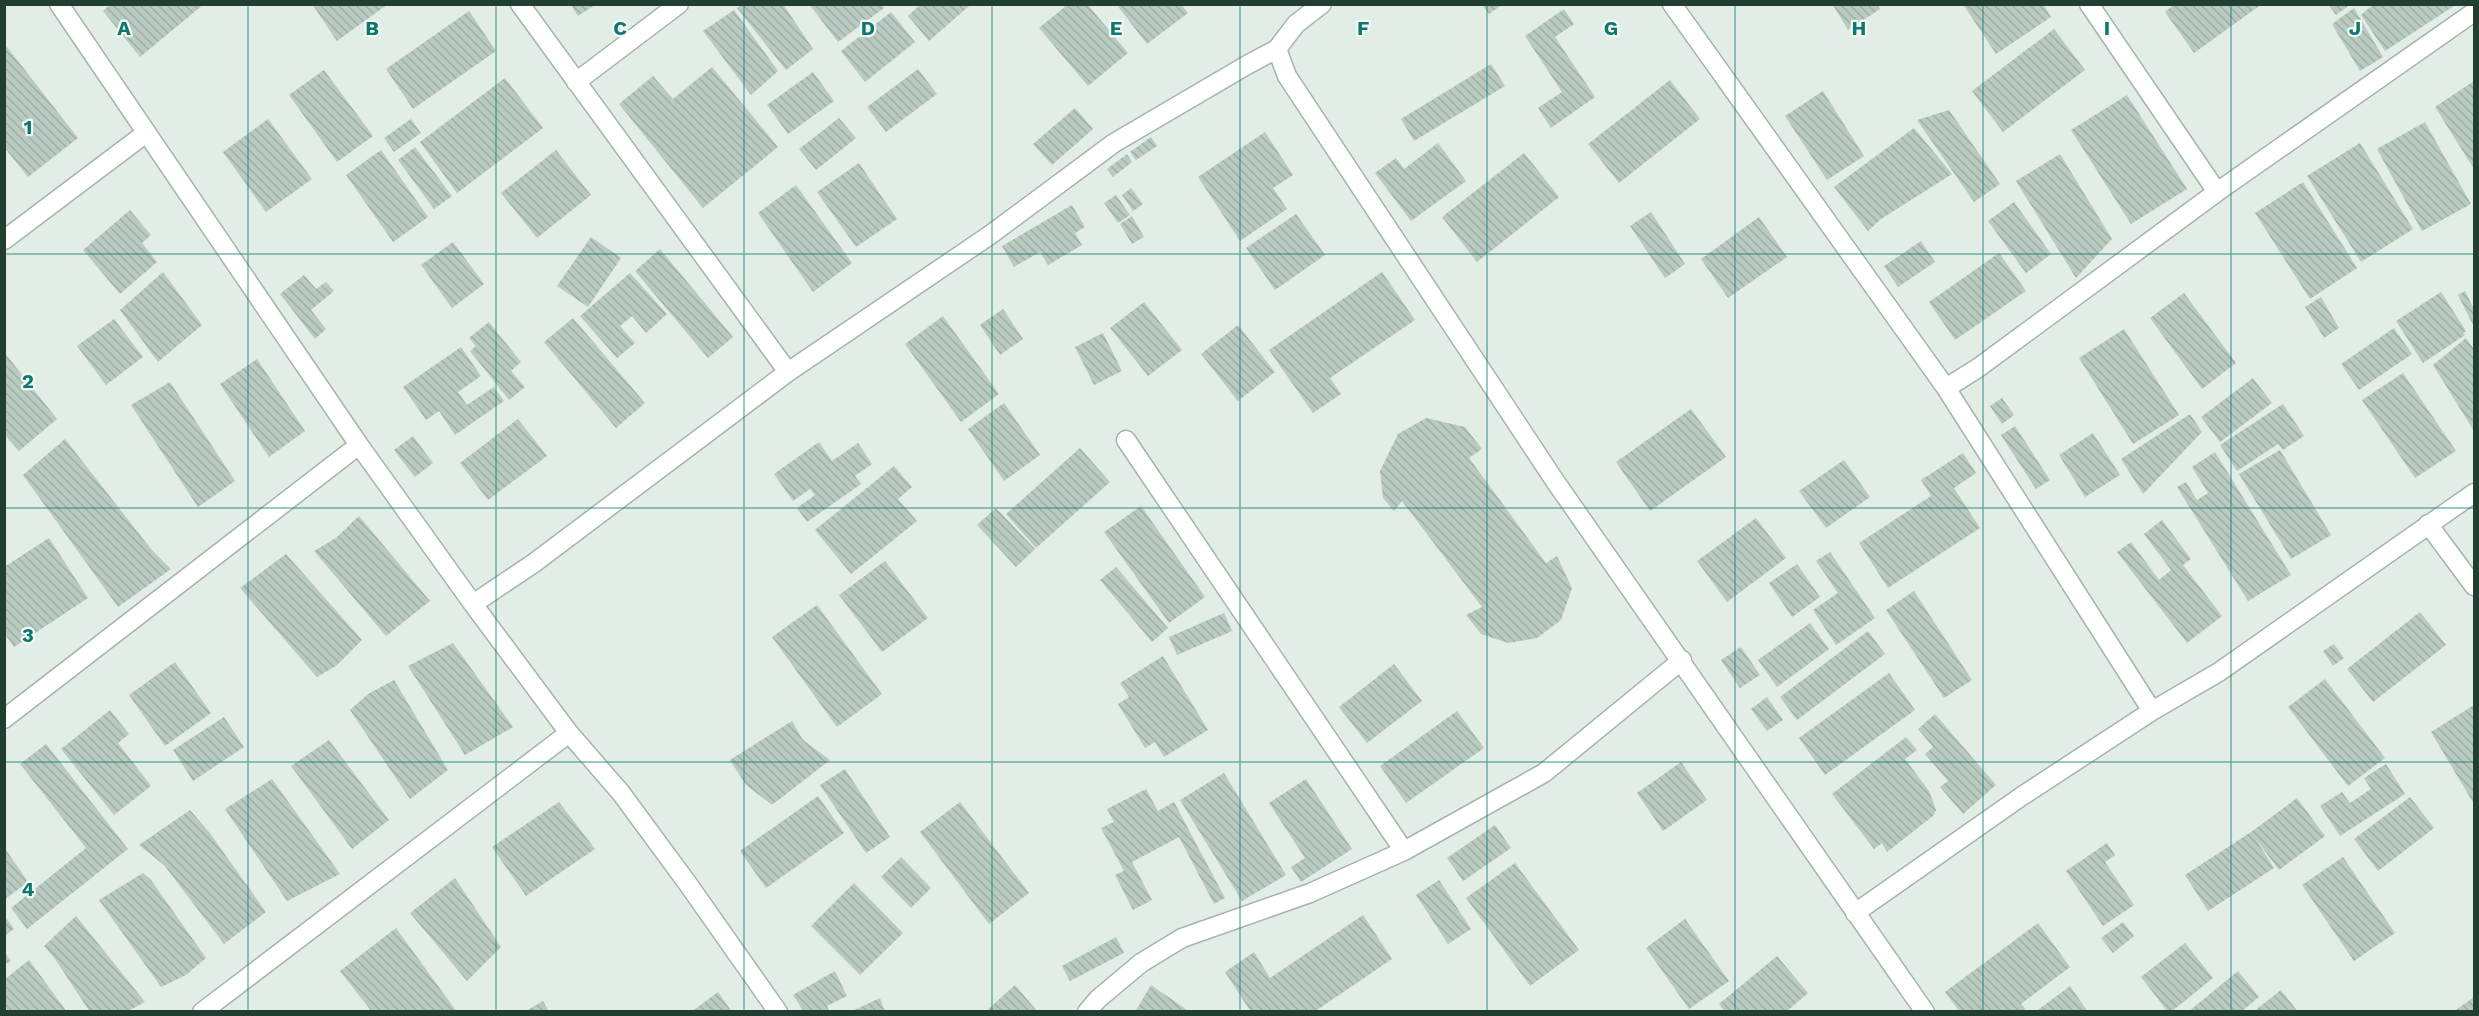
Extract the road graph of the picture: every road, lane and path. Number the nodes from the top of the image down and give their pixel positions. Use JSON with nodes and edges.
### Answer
{"nodes":[{"id":1,"x":58,"y":4,"type":"edge"},
{"id":2,"x":520,"y":4,"type":"edge"},
{"id":3,"x":679,"y":4,"type":"edge"},
{"id":4,"x":1322,"y":4,"type":"edge"},
{"id":5,"x":1672,"y":4,"type":"edge"},
{"id":6,"x":2089,"y":4,"type":"edge"},
{"id":7,"x":2475,"y":12,"type":"edge"},
{"id":8,"x":1277,"y":50,"type":"junction"},
{"id":9,"x":576,"y":82,"type":"junction"},
{"id":10,"x":146,"y":133,"type":"junction"},
{"id":11,"x":2217,"y":192,"type":"junction"},
{"id":12,"x":4,"y":240,"type":"edge"},
{"id":13,"x":788,"y":372,"type":"junction"},
{"id":14,"x":1946,"y":388,"type":"junction"},
{"id":15,"x":1126,"y":440,"type":"dead end"},
{"id":16,"x":359,"y":445,"type":"junction"},
{"id":17,"x":2475,"y":493,"type":"edge"},
{"id":18,"x":2428,"y":524,"type":"junction"},
{"id":19,"x":2475,"y":586,"type":"edge"},
{"id":20,"x":473,"y":604,"type":"junction"},
{"id":21,"x":1682,"y":660,"type":"junction"},
{"id":22,"x":2152,"y":711,"type":"junction"},
{"id":23,"x":4,"y":719,"type":"edge"},
{"id":24,"x":569,"y":733,"type":"junction"},
{"id":25,"x":1404,"y":851,"type":"junction"},
{"id":26,"x":1856,"y":913,"type":"junction"},
{"id":27,"x":202,"y":1011,"type":"edge"},
{"id":28,"x":778,"y":1011,"type":"edge"},
{"id":29,"x":1087,"y":1011,"type":"edge"},
{"id":30,"x":1925,"y":1011,"type":"edge"}],
"edges":[{"from":1,"to":10,"type":"street"},
{"from":2,"to":9,"type":"street"},
{"from":3,"to":9,"type":"street"},
{"from":4,"to":8,"type":"street"},
{"from":5,"to":14,"type":"street"},
{"from":6,"to":11,"type":"street"},
{"from":7,"to":11,"type":"street"},
{"from":8,"to":13,"type":"street"},
{"from":8,"to":21,"type":"street"},
{"from":9,"to":13,"type":"street"},
{"from":10,"to":12,"type":"street"},
{"from":10,"to":16,"type":"street"},
{"from":11,"to":14,"type":"street"},
{"from":13,"to":20,"type":"street"},
{"from":14,"to":22,"type":"street"},
{"from":15,"to":25,"type":"street"},
{"from":16,"to":20,"type":"street"},
{"from":16,"to":23,"type":"street"},
{"from":17,"to":18,"type":"street"},
{"from":18,"to":19,"type":"street"},
{"from":18,"to":22,"type":"street"},
{"from":20,"to":24,"type":"street"},
{"from":21,"to":25,"type":"street"},
{"from":21,"to":26,"type":"street"},
{"from":22,"to":26,"type":"street"},
{"from":24,"to":27,"type":"street"},
{"from":24,"to":28,"type":"street"},
{"from":25,"to":29,"type":"street"},
{"from":26,"to":30,"type":"street"}]}
